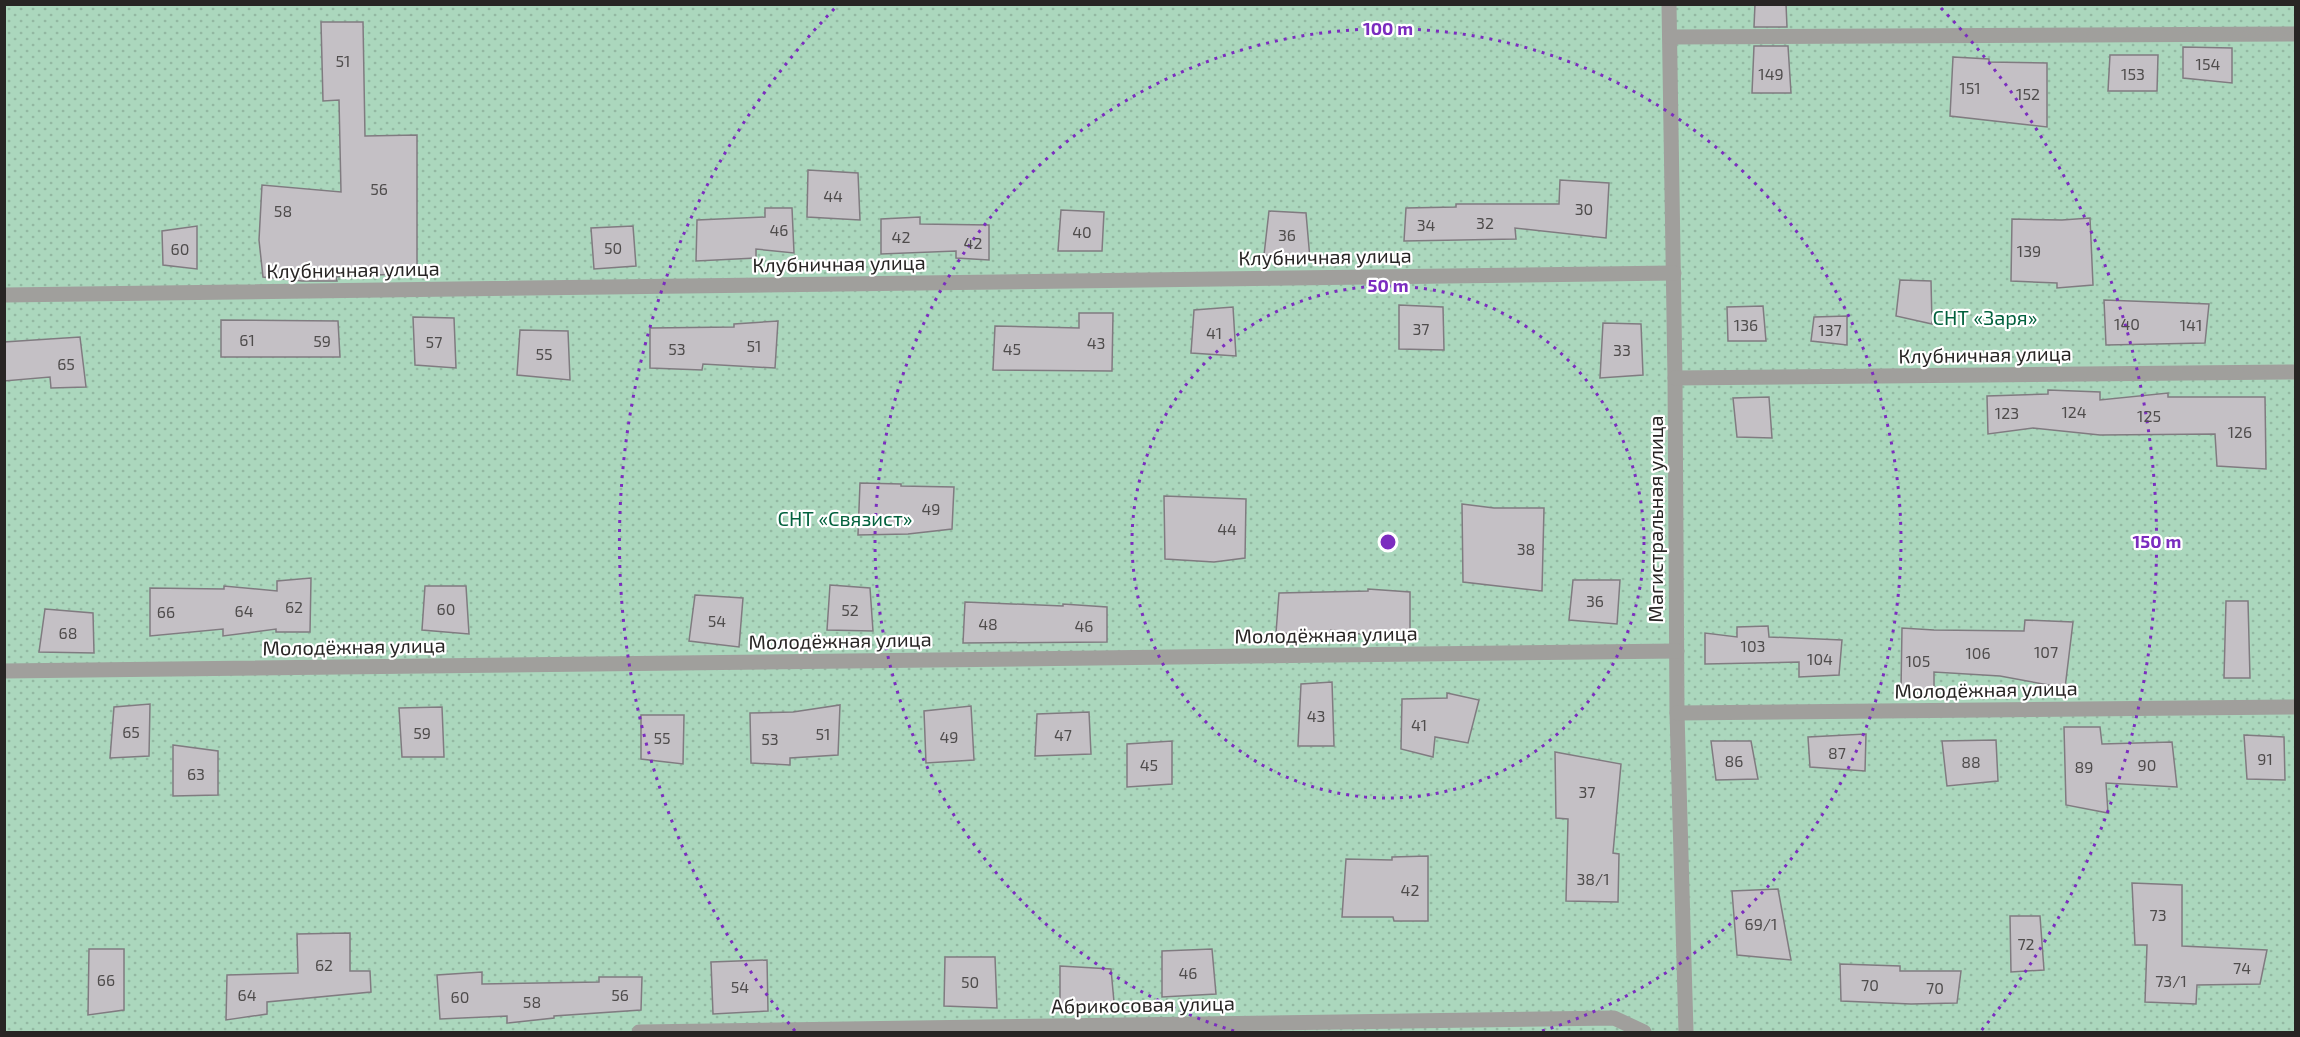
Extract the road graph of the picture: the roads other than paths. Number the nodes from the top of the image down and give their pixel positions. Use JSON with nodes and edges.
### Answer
{"nodes":[{"id":1,"x":1669,"y":4,"type":"edge"},
{"id":2,"x":2295,"y":34,"type":"edge"},
{"id":3,"x":1670,"y":37,"type":"junction"},
{"id":4,"x":1674,"y":273,"type":"junction"},
{"id":5,"x":4,"y":295,"type":"edge"},
{"id":6,"x":2295,"y":372,"type":"edge"},
{"id":7,"x":1675,"y":378,"type":"junction"},
{"id":8,"x":1677,"y":651,"type":"junction"},
{"id":9,"x":4,"y":671,"type":"edge"},
{"id":10,"x":2295,"y":707,"type":"edge"},
{"id":11,"x":1677,"y":713,"type":"junction"},
{"id":12,"x":639,"y":1032,"type":"edge"},
{"id":13,"x":1644,"y":1032,"type":"edge"},
{"id":14,"x":1686,"y":1032,"type":"edge"}],
"edges":[{"from":1,"to":3,"type":"street","name":"Магистральная улица"},
{"from":2,"to":3,"type":"street"},
{"from":3,"to":4,"type":"street","name":"Магистральная улица"},
{"from":4,"to":5,"type":"street","name":"Клубничная улица"},
{"from":4,"to":7,"type":"street","name":"Магистральная улица"},
{"from":6,"to":7,"type":"street","name":"Клубничная улица"},
{"from":7,"to":8,"type":"street","name":"Магистральная улица"},
{"from":8,"to":9,"type":"street","name":"Молодёжная улица"},
{"from":8,"to":11,"type":"street","name":"Магистральная улица"},
{"from":10,"to":11,"type":"street","name":"Молодёжная улица"},
{"from":11,"to":14,"type":"street","name":"Магистральная улица"},
{"from":12,"to":13,"type":"street","name":"Абрикосовая улица"}]}
